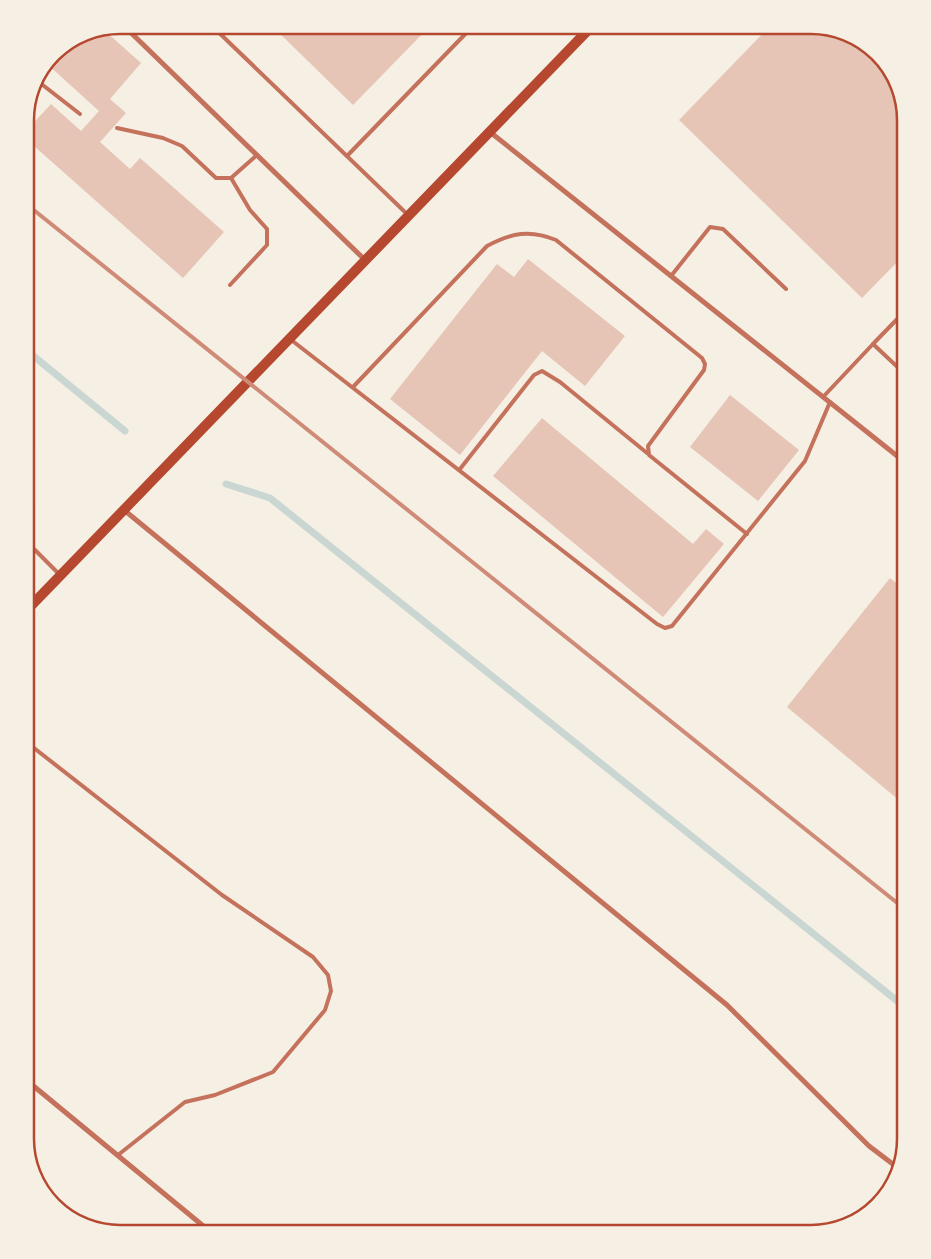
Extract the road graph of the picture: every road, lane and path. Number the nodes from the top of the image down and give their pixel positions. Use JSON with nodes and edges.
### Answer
{"nodes":[{"id":1,"x":132,"y":34,"type":"edge"},
{"id":2,"x":220,"y":34,"type":"edge"},
{"id":3,"x":465,"y":34,"type":"edge"},
{"id":4,"x":584,"y":34,"type":"edge"},
{"id":5,"x":41,"y":85,"type":"edge"},
{"id":6,"x":80,"y":114,"type":"dead end"},
{"id":7,"x":117,"y":128,"type":"dead end"},
{"id":8,"x":489,"y":132,"type":"junction"},
{"id":9,"x":257,"y":155,"type":"junction"},
{"id":10,"x":346,"y":156,"type":"junction"},
{"id":11,"x":231,"y":178,"type":"junction"},
{"id":12,"x":409,"y":216,"type":"junction"},
{"id":13,"x":366,"y":261,"type":"junction"},
{"id":14,"x":671,"y":276,"type":"junction"},
{"id":15,"x":230,"y":285,"type":"dead end"},
{"id":16,"x":786,"y":289,"type":"dead end"},
{"id":17,"x":897,"y":319,"type":"edge"},
{"id":18,"x":290,"y":339,"type":"junction"},
{"id":19,"x":873,"y":344,"type":"junction"},
{"id":20,"x":897,"y":367,"type":"edge"},
{"id":21,"x":353,"y":387,"type":"junction"},
{"id":22,"x":823,"y":397,"type":"junction"},
{"id":23,"x":830,"y":402,"type":"junction"},
{"id":24,"x":649,"y":455,"type":"junction"},
{"id":25,"x":897,"y":456,"type":"edge"},
{"id":26,"x":460,"y":469,"type":"junction"},
{"id":27,"x":124,"y":509,"type":"junction"},
{"id":28,"x":747,"y":534,"type":"junction"},
{"id":29,"x":34,"y":549,"type":"edge"},
{"id":30,"x":60,"y":575,"type":"junction"},
{"id":31,"x":34,"y":602,"type":"edge"},
{"id":32,"x":34,"y":747,"type":"edge"},
{"id":33,"x":34,"y":1086,"type":"edge"},
{"id":34,"x":118,"y":1155,"type":"junction"},
{"id":35,"x":894,"y":1165,"type":"edge"},
{"id":36,"x":202,"y":1225,"type":"edge"}],
"edges":[{"from":1,"to":9,"type":"street"},
{"from":2,"to":10,"type":"lane"},
{"from":3,"to":10,"type":"lane"},
{"from":4,"to":8,"type":"main road"},
{"from":5,"to":6,"type":"lane"},
{"from":7,"to":11,"type":"lane"},
{"from":8,"to":12,"type":"main road"},
{"from":8,"to":14,"type":"street"},
{"from":9,"to":11,"type":"lane"},
{"from":9,"to":13,"type":"street"},
{"from":10,"to":12,"type":"lane"},
{"from":11,"to":15,"type":"lane"},
{"from":12,"to":13,"type":"main road"},
{"from":13,"to":18,"type":"main road"},
{"from":14,"to":16,"type":"lane"},
{"from":14,"to":22,"type":"street"},
{"from":17,"to":19,"type":"lane"},
{"from":18,"to":21,"type":"lane"},
{"from":18,"to":27,"type":"main road"},
{"from":19,"to":20,"type":"lane"},
{"from":19,"to":22,"type":"lane"},
{"from":21,"to":24,"type":"lane"},
{"from":21,"to":26,"type":"lane"},
{"from":22,"to":23,"type":"street"},
{"from":23,"to":25,"type":"street"},
{"from":23,"to":28,"type":"lane"},
{"from":24,"to":26,"type":"lane"},
{"from":24,"to":28,"type":"lane"},
{"from":26,"to":28,"type":"lane"},
{"from":27,"to":30,"type":"main road"},
{"from":27,"to":35,"type":"street"},
{"from":29,"to":30,"type":"lane"},
{"from":30,"to":31,"type":"main road"},
{"from":32,"to":34,"type":"lane"},
{"from":33,"to":34,"type":"street"},
{"from":34,"to":36,"type":"street"}]}
